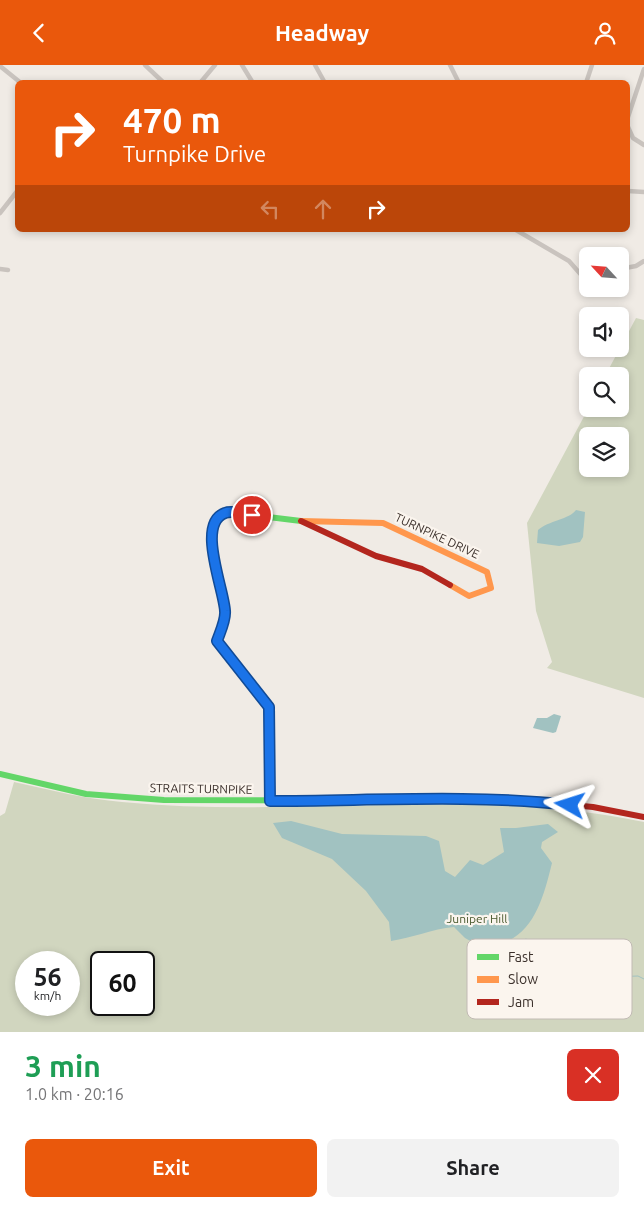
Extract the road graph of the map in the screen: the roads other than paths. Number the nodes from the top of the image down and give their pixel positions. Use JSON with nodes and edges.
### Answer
{"nodes":[{"id":1,"x":145,"y":65,"type":"edge"},
{"id":2,"x":215,"y":65,"type":"edge"},
{"id":3,"x":242,"y":65,"type":"edge"},
{"id":4,"x":315,"y":65,"type":"edge"},
{"id":5,"x":450,"y":65,"type":"edge"},
{"id":6,"x":592,"y":65,"type":"edge"},
{"id":7,"x":0,"y":66,"type":"edge"},
{"id":8,"x":644,"y":69,"type":"edge"},
{"id":9,"x":17,"y":80,"type":"edge"},
{"id":10,"x":161,"y":80,"type":"edge"},
{"id":11,"x":202,"y":80,"type":"edge"},
{"id":12,"x":251,"y":80,"type":"edge"},
{"id":13,"x":323,"y":80,"type":"edge"},
{"id":14,"x":458,"y":80,"type":"edge"},
{"id":15,"x":587,"y":80,"type":"edge"},
{"id":16,"x":630,"y":111,"type":"edge"},
{"id":17,"x":630,"y":131,"type":"edge"},
{"id":18,"x":644,"y":145,"type":"edge"},
{"id":19,"x":630,"y":191,"type":"edge"},
{"id":20,"x":644,"y":192,"type":"edge"},
{"id":21,"x":15,"y":194,"type":"edge"},
{"id":22,"x":0,"y":213,"type":"edge"},
{"id":23,"x":519,"y":232,"type":"edge"},
{"id":24,"x":644,"y":261,"type":"edge"},
{"id":25,"x":629,"y":267,"type":"edge"},
{"id":26,"x":0,"y":269,"type":"edge"},
{"id":27,"x":8,"y":270,"type":"dead end"},
{"id":28,"x":579,"y":270,"type":"edge"},
{"id":29,"x":301,"y":521,"type":"junction"},
{"id":30,"x":0,"y":773,"type":"edge"},
{"id":31,"x":270,"y":801,"type":"junction"},
{"id":32,"x":644,"y":817,"type":"edge"}],
"edges":[{"from":1,"to":10,"type":"street"},
{"from":2,"to":11,"type":"street"},
{"from":3,"to":12,"type":"street"},
{"from":4,"to":13,"type":"street"},
{"from":5,"to":14,"type":"street"},
{"from":6,"to":15,"type":"street"},
{"from":7,"to":9,"type":"street"},
{"from":8,"to":16,"type":"street"},
{"from":17,"to":18,"type":"street"},
{"from":19,"to":20,"type":"street"},
{"from":21,"to":22,"type":"street"},
{"from":23,"to":28,"type":"street"},
{"from":24,"to":25,"type":"street"},
{"from":26,"to":27,"type":"street"},
{"from":29,"to":29,"type":"street","name":"TURNPIKE DRIVE"},
{"from":29,"to":31,"type":"street","name":"TURNPIKE DRIVE"},
{"from":30,"to":31,"type":"street","name":"STRAITS TURNPIKE"},
{"from":31,"to":32,"type":"street","name":"STRAITS TURNPIKE"}]}
